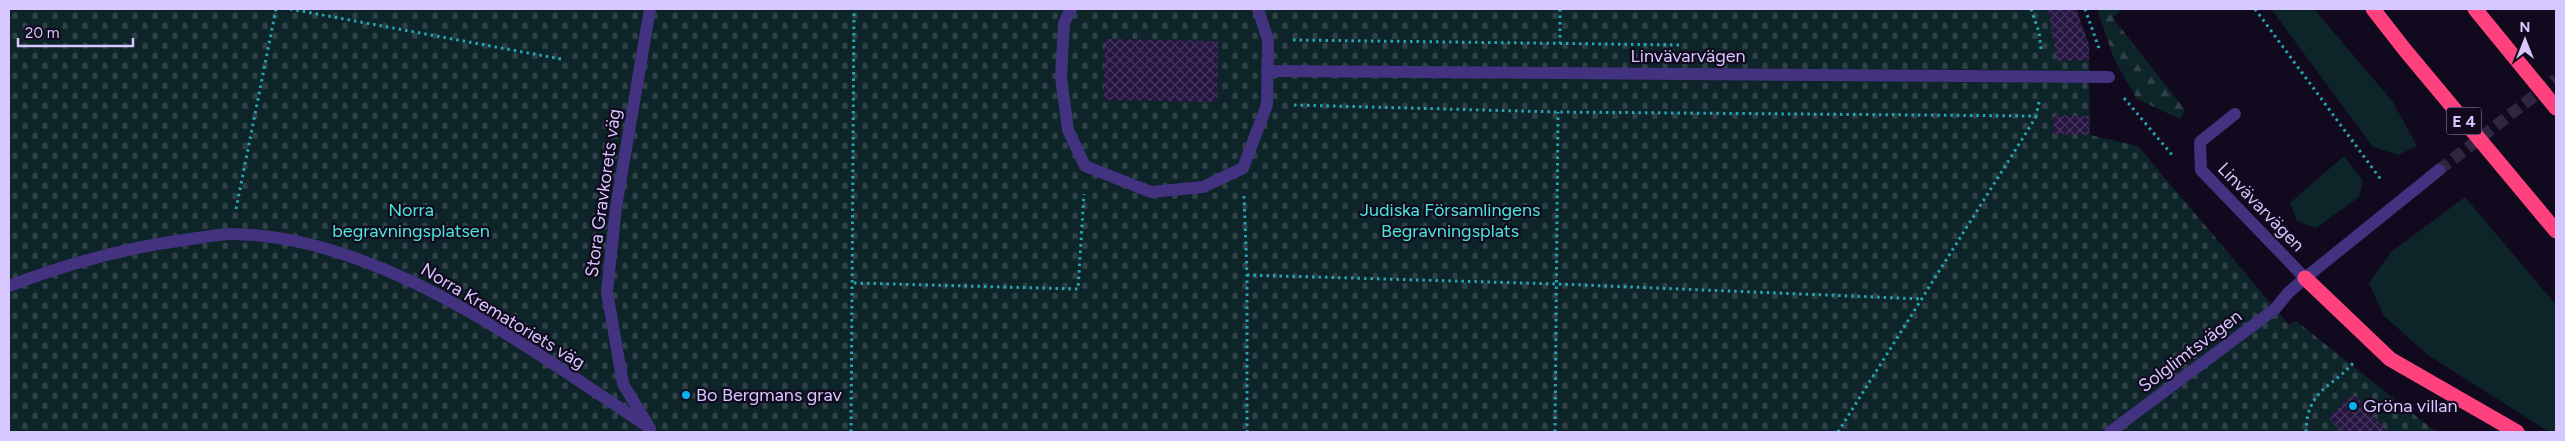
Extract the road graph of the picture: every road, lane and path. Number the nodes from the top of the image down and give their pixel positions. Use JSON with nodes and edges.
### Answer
{"nodes":[{"id":1,"x":276,"y":9,"type":"edge"},
{"id":2,"x":290,"y":9,"type":"edge"},
{"id":3,"x":650,"y":9,"type":"edge"},
{"id":4,"x":854,"y":9,"type":"edge"},
{"id":5,"x":1071,"y":9,"type":"edge"},
{"id":6,"x":1258,"y":9,"type":"edge"},
{"id":7,"x":1560,"y":9,"type":"edge"},
{"id":8,"x":2031,"y":9,"type":"edge"},
{"id":9,"x":2085,"y":9,"type":"edge"},
{"id":10,"x":2255,"y":9,"type":"edge"},
{"id":11,"x":2373,"y":9,"type":"edge"},
{"id":12,"x":2475,"y":9,"type":"edge"},
{"id":13,"x":1268,"y":40,"type":"junction"},
{"id":14,"x":1560,"y":43,"type":"junction"},
{"id":15,"x":1688,"y":45,"type":"dead end"},
{"id":16,"x":2031,"y":49,"type":"dead end"},
{"id":17,"x":2040,"y":49,"type":"junction"},
{"id":18,"x":562,"y":59,"type":"dead end"},
{"id":19,"x":1267,"y":71,"type":"junction"},
{"id":20,"x":2044,"y":76,"type":"junction"},
{"id":21,"x":2109,"y":77,"type":"joint"},
{"id":22,"x":1267,"y":105,"type":"junction"},
{"id":23,"x":2556,"y":108,"type":"edge"},
{"id":24,"x":1558,"y":112,"type":"junction"},
{"id":25,"x":2236,"y":114,"type":"dead end"},
{"id":26,"x":2036,"y":116,"type":"junction"},
{"id":27,"x":1085,"y":166,"type":"junction"},
{"id":28,"x":1243,"y":168,"type":"junction"},
{"id":29,"x":2439,"y":170,"type":"tunnel mouth"},
{"id":30,"x":2398,"y":203,"type":"junction"},
{"id":31,"x":2556,"y":231,"type":"edge"},
{"id":32,"x":231,"y":234,"type":"junction"},
{"id":33,"x":1247,"y":276,"type":"junction"},
{"id":34,"x":2305,"y":278,"type":"junction"},
{"id":35,"x":854,"y":283,"type":"junction"},
{"id":36,"x":1558,"y":284,"type":"junction"},
{"id":37,"x":9,"y":286,"type":"edge"},
{"id":38,"x":1923,"y":299,"type":"junction"},
{"id":39,"x":2360,"y":356,"type":"dead end"},
{"id":40,"x":652,"y":430,"type":"edge"},
{"id":41,"x":852,"y":432,"type":"edge"},
{"id":42,"x":1248,"y":432,"type":"edge"},
{"id":43,"x":1556,"y":432,"type":"edge"},
{"id":44,"x":1838,"y":432,"type":"edge"},
{"id":45,"x":2110,"y":432,"type":"edge"},
{"id":46,"x":2306,"y":432,"type":"edge"},
{"id":47,"x":2517,"y":432,"type":"edge"}],
"edges":[{"from":1,"to":32,"type":"path"},
{"from":2,"to":18,"type":"path"},
{"from":3,"to":40,"type":"lane","name":"Stora Gravkorets väg"},
{"from":4,"to":35,"type":"path"},
{"from":5,"to":27,"type":"lane"},
{"from":6,"to":13,"type":"lane"},
{"from":7,"to":14,"type":"path"},
{"from":8,"to":17,"type":"path"},
{"from":9,"to":21,"type":"path"},
{"from":10,"to":30,"type":"path"},
{"from":11,"to":31,"type":"highway","number":"E 4"},
{"from":12,"to":23,"type":"highway"},
{"from":13,"to":14,"type":"path"},
{"from":13,"to":19,"type":"lane"},
{"from":14,"to":15,"type":"path"},
{"from":16,"to":17,"type":"path"},
{"from":17,"to":20,"type":"path"},
{"from":19,"to":20,"type":"lane","name":"Linvävarvägen"},
{"from":19,"to":22,"type":"lane"},
{"from":20,"to":21,"type":"lane","name":"Linvävarvägen"},
{"from":20,"to":26,"type":"path"},
{"from":22,"to":24,"type":"path"},
{"from":22,"to":28,"type":"lane"},
{"from":24,"to":26,"type":"path"},
{"from":24,"to":36,"type":"path"},
{"from":25,"to":34,"type":"lane","name":"Linvävarvägen"},
{"from":26,"to":38,"type":"path"},
{"from":27,"to":28,"type":"lane"},
{"from":27,"to":35,"type":"path"},
{"from":28,"to":33,"type":"path"},
{"from":29,"to":30,"type":"lane","name":"Solglimtsvägen"},
{"from":30,"to":34,"type":"lane","name":"Solglimtsvägen"},
{"from":32,"to":37,"type":"lane","name":"Norra Krematoriets väg"},
{"from":32,"to":40,"type":"lane","name":"Norra Krematoriets väg"},
{"from":33,"to":36,"type":"path"},
{"from":33,"to":42,"type":"path"},
{"from":34,"to":45,"type":"lane","name":"Solglimtsvägen"},
{"from":34,"to":47,"type":"highway"},
{"from":35,"to":41,"type":"path"},
{"from":36,"to":38,"type":"path"},
{"from":36,"to":43,"type":"path"},
{"from":38,"to":44,"type":"path"},
{"from":39,"to":46,"type":"path"}]}
